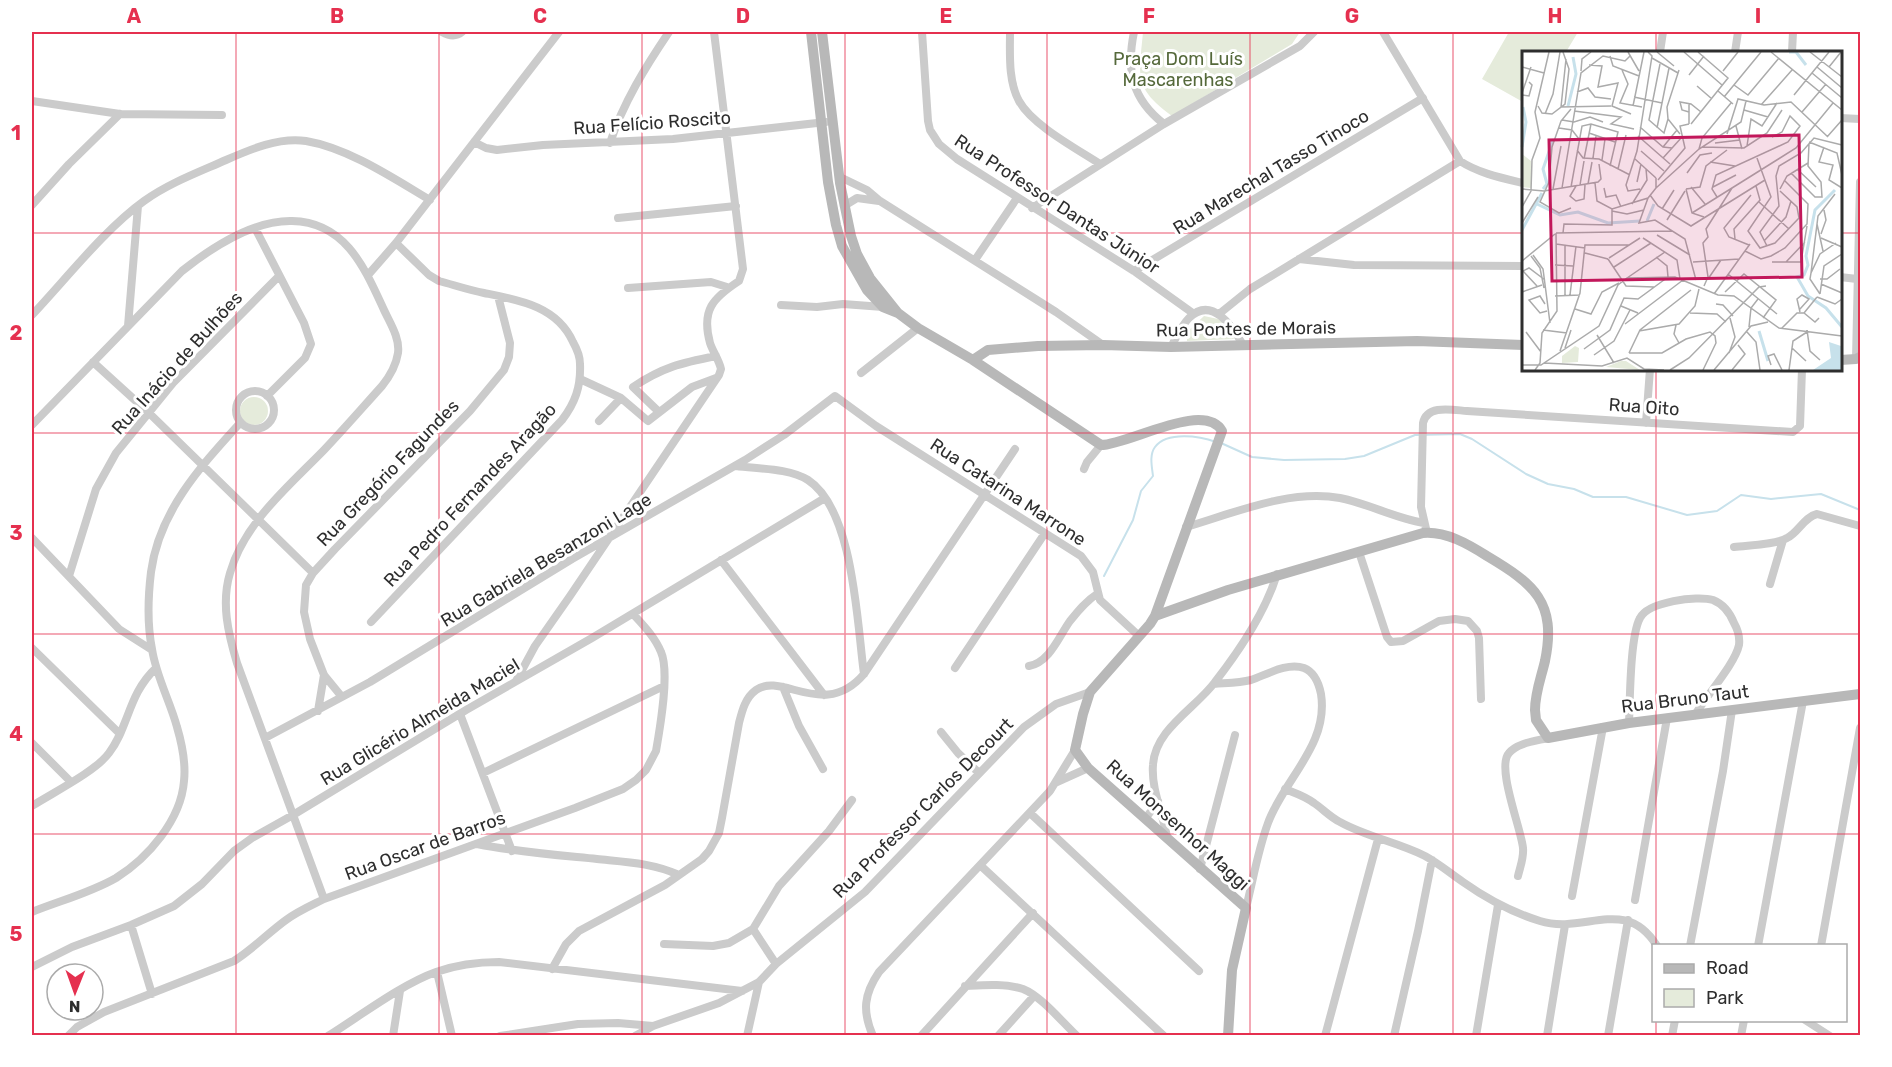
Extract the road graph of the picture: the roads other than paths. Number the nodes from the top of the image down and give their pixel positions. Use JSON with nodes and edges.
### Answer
{"nodes":[{"id":1,"x":442,"y":32,"type":"edge"},
{"id":2,"x":462,"y":32,"type":"edge"},
{"id":3,"x":559,"y":32,"type":"edge"},
{"id":4,"x":669,"y":32,"type":"edge"},
{"id":5,"x":714,"y":32,"type":"edge"},
{"id":6,"x":922,"y":32,"type":"edge"},
{"id":7,"x":1010,"y":32,"type":"edge"},
{"id":8,"x":1134,"y":32,"type":"edge"},
{"id":9,"x":1314,"y":32,"type":"edge"},
{"id":10,"x":1383,"y":32,"type":"edge"},
{"id":11,"x":1663,"y":32,"type":"edge"},
{"id":12,"x":1738,"y":32,"type":"edge"},
{"id":13,"x":1792,"y":32,"type":"edge"},
{"id":14,"x":817,"y":33,"type":"edge"},
{"id":15,"x":1307,"y":36,"type":"edge"},
{"id":16,"x":1660,"y":51,"type":"edge"},
{"id":17,"x":1735,"y":51,"type":"edge"},
{"id":18,"x":1792,"y":51,"type":"edge"},
{"id":19,"x":1423,"y":98,"type":"junction"},
{"id":20,"x":32,"y":101,"type":"edge"},
{"id":21,"x":120,"y":114,"type":"junction"},
{"id":22,"x":222,"y":115,"type":"dead end"},
{"id":23,"x":1841,"y":118,"type":"edge"},
{"id":24,"x":1860,"y":119,"type":"edge"},
{"id":25,"x":834,"y":121,"type":"junction"},
{"id":26,"x":821,"y":123,"type":"junction"},
{"id":27,"x":1164,"y":124,"type":"junction"},
{"id":28,"x":727,"y":134,"type":"junction"},
{"id":29,"x":474,"y":142,"type":"junction"},
{"id":30,"x":610,"y":143,"type":"junction"},
{"id":31,"x":1460,"y":161,"type":"junction"},
{"id":32,"x":1100,"y":164,"type":"junction"},
{"id":33,"x":840,"y":177,"type":"junction"},
{"id":34,"x":1860,"y":182,"type":"edge"},
{"id":35,"x":1522,"y":183,"type":"edge"},
{"id":36,"x":1017,"y":198,"type":"junction"},
{"id":37,"x":430,"y":200,"type":"junction"},
{"id":38,"x":880,"y":201,"type":"junction"},
{"id":39,"x":32,"y":206,"type":"edge"},
{"id":40,"x":138,"y":206,"type":"junction"},
{"id":41,"x":736,"y":206,"type":"junction"},
{"id":42,"x":844,"y":206,"type":"junction"},
{"id":43,"x":1032,"y":208,"type":"junction"},
{"id":44,"x":618,"y":218,"type":"dead end"},
{"id":45,"x":255,"y":228,"type":"junction"},
{"id":46,"x":396,"y":243,"type":"junction"},
{"id":47,"x":1299,"y":259,"type":"junction"},
{"id":48,"x":975,"y":260,"type":"junction"},
{"id":49,"x":1522,"y":266,"type":"edge"},
{"id":50,"x":1134,"y":271,"type":"junction"},
{"id":51,"x":368,"y":275,"type":"junction"},
{"id":52,"x":279,"y":276,"type":"junction"},
{"id":53,"x":1841,"y":277,"type":"edge"},
{"id":54,"x":1857,"y":279,"type":"junction"},
{"id":55,"x":727,"y":287,"type":"junction"},
{"id":56,"x":628,"y":288,"type":"dead end"},
{"id":57,"x":498,"y":296,"type":"junction"},
{"id":58,"x":781,"y":305,"type":"dead end"},
{"id":59,"x":883,"y":307,"type":"junction"},
{"id":60,"x":898,"y":313,"type":"junction"},
{"id":61,"x":1194,"y":314,"type":"junction"},
{"id":62,"x":1219,"y":314,"type":"junction"},
{"id":63,"x":32,"y":315,"type":"edge"},
{"id":64,"x":128,"y":326,"type":"junction"},
{"id":65,"x":918,"y":328,"type":"junction"},
{"id":66,"x":1103,"y":345,"type":"junction"},
{"id":67,"x":1243,"y":345,"type":"junction"},
{"id":68,"x":1522,"y":345,"type":"edge"},
{"id":69,"x":1171,"y":347,"type":"junction"},
{"id":70,"x":716,"y":356,"type":"junction"},
{"id":71,"x":1858,"y":358,"type":"edge"},
{"id":72,"x":973,"y":360,"type":"junction"},
{"id":73,"x":1841,"y":360,"type":"edge"},
{"id":74,"x":93,"y":362,"type":"junction"},
{"id":75,"x":1650,"y":370,"type":"edge"},
{"id":76,"x":1802,"y":370,"type":"edge"},
{"id":77,"x":861,"y":373,"type":"dead end"},
{"id":78,"x":717,"y":378,"type":"junction"},
{"id":79,"x":580,"y":379,"type":"junction"},
{"id":80,"x":267,"y":396,"type":"junction"},
{"id":81,"x":835,"y":396,"type":"joint"},
{"id":82,"x":621,"y":398,"type":"junction"},
{"id":83,"x":148,"y":412,"type":"junction"},
{"id":84,"x":659,"y":412,"type":"junction"},
{"id":85,"x":599,"y":421,"type":"dead end"},
{"id":86,"x":240,"y":423,"type":"junction"},
{"id":87,"x":1646,"y":423,"type":"junction"},
{"id":88,"x":32,"y":426,"type":"edge"},
{"id":89,"x":1101,"y":445,"type":"junction"},
{"id":90,"x":1015,"y":449,"type":"dead end"},
{"id":91,"x":202,"y":466,"type":"junction"},
{"id":92,"x":735,"y":466,"type":"junction"},
{"id":93,"x":1084,"y":469,"type":"dead end"},
{"id":94,"x":985,"y":494,"type":"junction"},
{"id":95,"x":825,"y":498,"type":"junction"},
{"id":96,"x":259,"y":519,"type":"junction"},
{"id":97,"x":1860,"y":526,"type":"edge"},
{"id":98,"x":1186,"y":527,"type":"junction"},
{"id":99,"x":1426,"y":528,"type":"junction"},
{"id":100,"x":1045,"y":533,"type":"junction"},
{"id":101,"x":32,"y":538,"type":"edge"},
{"id":102,"x":608,"y":539,"type":"junction"},
{"id":103,"x":1783,"y":540,"type":"junction"},
{"id":104,"x":1734,"y":547,"type":"dead end"},
{"id":105,"x":1359,"y":552,"type":"junction"},
{"id":106,"x":722,"y":560,"type":"junction"},
{"id":107,"x":313,"y":573,"type":"junction"},
{"id":108,"x":1277,"y":574,"type":"junction"},
{"id":109,"x":69,"y":576,"type":"junction"},
{"id":110,"x":1770,"y":584,"type":"dead end"},
{"id":111,"x":1097,"y":594,"type":"junction"},
{"id":112,"x":633,"y":614,"type":"junction"},
{"id":113,"x":1155,"y":616,"type":"junction"},
{"id":114,"x":371,"y":622,"type":"dead end"},
{"id":115,"x":1139,"y":636,"type":"junction"},
{"id":116,"x":32,"y":648,"type":"edge"},
{"id":117,"x":152,"y":650,"type":"junction"},
{"id":118,"x":1029,"y":666,"type":"dead end"},
{"id":119,"x":156,"y":668,"type":"junction"},
{"id":120,"x":955,"y":668,"type":"dead end"},
{"id":121,"x":864,"y":674,"type":"junction"},
{"id":122,"x":324,"y":675,"type":"junction"},
{"id":123,"x":516,"y":681,"type":"junction"},
{"id":124,"x":1214,"y":684,"type":"junction"},
{"id":125,"x":664,"y":686,"type":"junction"},
{"id":126,"x":783,"y":687,"type":"junction"},
{"id":127,"x":1090,"y":692,"type":"junction"},
{"id":128,"x":1860,"y":694,"type":"edge"},
{"id":129,"x":824,"y":695,"type":"junction"},
{"id":130,"x":342,"y":697,"type":"junction"},
{"id":131,"x":1481,"y":699,"type":"dead end"},
{"id":132,"x":1803,"y":701,"type":"junction"},
{"id":133,"x":1732,"y":710,"type":"junction"},
{"id":134,"x":318,"y":711,"type":"junction"},
{"id":135,"x":460,"y":714,"type":"junction"},
{"id":136,"x":1695,"y":715,"type":"junction"},
{"id":137,"x":1667,"y":718,"type":"junction"},
{"id":138,"x":1629,"y":723,"type":"junction"},
{"id":139,"x":1603,"y":727,"type":"junction"},
{"id":140,"x":1860,"y":729,"type":"edge"},
{"id":141,"x":941,"y":732,"type":"dead end"},
{"id":142,"x":119,"y":733,"type":"junction"},
{"id":143,"x":1235,"y":735,"type":"dead end"},
{"id":144,"x":265,"y":738,"type":"junction"},
{"id":145,"x":1548,"y":738,"type":"junction"},
{"id":146,"x":32,"y":743,"type":"edge"},
{"id":147,"x":1075,"y":750,"type":"junction"},
{"id":148,"x":1088,"y":768,"type":"junction"},
{"id":149,"x":823,"y":769,"type":"dead end"},
{"id":150,"x":483,"y":773,"type":"junction"},
{"id":151,"x":979,"y":773,"type":"junction"},
{"id":152,"x":70,"y":782,"type":"junction"},
{"id":153,"x":1057,"y":782,"type":"junction"},
{"id":154,"x":1285,"y":789,"type":"junction"},
{"id":155,"x":852,"y":801,"type":"dead end"},
{"id":156,"x":1158,"y":801,"type":"junction"},
{"id":157,"x":32,"y":806,"type":"edge"},
{"id":158,"x":1030,"y":813,"type":"junction"},
{"id":159,"x":293,"y":815,"type":"junction"},
{"id":160,"x":1146,"y":818,"type":"junction"},
{"id":161,"x":506,"y":832,"type":"junction"},
{"id":162,"x":1167,"y":837,"type":"junction"},
{"id":163,"x":1378,"y":839,"type":"junction"},
{"id":164,"x":476,"y":844,"type":"junction"},
{"id":165,"x":512,"y":851,"type":"junction"},
{"id":166,"x":1432,"y":860,"type":"junction"},
{"id":167,"x":980,"y":865,"type":"junction"},
{"id":168,"x":1200,"y":869,"type":"junction"},
{"id":169,"x":679,"y":875,"type":"junction"},
{"id":170,"x":1518,"y":876,"type":"dead end"},
{"id":171,"x":1572,"y":896,"type":"dead end"},
{"id":172,"x":324,"y":900,"type":"junction"},
{"id":173,"x":1635,"y":900,"type":"dead end"},
{"id":174,"x":1498,"y":905,"type":"junction"},
{"id":175,"x":1246,"y":908,"type":"junction"},
{"id":176,"x":32,"y":912,"type":"edge"},
{"id":177,"x":1033,"y":913,"type":"junction"},
{"id":178,"x":1628,"y":920,"type":"junction"},
{"id":179,"x":131,"y":925,"type":"junction"},
{"id":180,"x":1565,"y":925,"type":"junction"},
{"id":181,"x":753,"y":929,"type":"junction"},
{"id":182,"x":1656,"y":944,"type":"edge"},
{"id":183,"x":1690,"y":944,"type":"edge"},
{"id":184,"x":1758,"y":944,"type":"edge"},
{"id":185,"x":1821,"y":944,"type":"edge"},
{"id":186,"x":664,"y":945,"type":"dead end"},
{"id":187,"x":776,"y":964,"type":"junction"},
{"id":188,"x":32,"y":967,"type":"edge"},
{"id":189,"x":552,"y":969,"type":"junction"},
{"id":190,"x":1199,"y":971,"type":"dead end"},
{"id":191,"x":437,"y":972,"type":"junction"},
{"id":192,"x":759,"y":982,"type":"junction"},
{"id":193,"x":965,"y":986,"type":"junction"},
{"id":194,"x":400,"y":991,"type":"junction"},
{"id":195,"x":742,"y":991,"type":"junction"},
{"id":196,"x":152,"y":994,"type":"junction"},
{"id":197,"x":1035,"y":996,"type":"junction"},
{"id":198,"x":1807,"y":1022,"type":"edge"},
{"id":199,"x":653,"y":1026,"type":"junction"},
{"id":200,"x":68,"y":1035,"type":"edge"},
{"id":201,"x":328,"y":1035,"type":"edge"},
{"id":202,"x":393,"y":1035,"type":"edge"},
{"id":203,"x":452,"y":1035,"type":"edge"},
{"id":204,"x":500,"y":1035,"type":"edge"},
{"id":205,"x":635,"y":1035,"type":"edge"},
{"id":206,"x":747,"y":1035,"type":"edge"},
{"id":207,"x":873,"y":1035,"type":"edge"},
{"id":208,"x":921,"y":1035,"type":"edge"},
{"id":209,"x":998,"y":1035,"type":"edge"},
{"id":210,"x":1077,"y":1035,"type":"edge"},
{"id":211,"x":1164,"y":1035,"type":"edge"},
{"id":212,"x":1228,"y":1035,"type":"edge"},
{"id":213,"x":1325,"y":1035,"type":"edge"},
{"id":214,"x":1394,"y":1035,"type":"edge"},
{"id":215,"x":1476,"y":1035,"type":"edge"},
{"id":216,"x":1547,"y":1035,"type":"edge"},
{"id":217,"x":1608,"y":1035,"type":"edge"},
{"id":218,"x":1830,"y":1035,"type":"edge"}],
"edges":[{"from":1,"to":2,"type":"street"},
{"from":3,"to":29,"type":"street"},
{"from":4,"to":30,"type":"street"},
{"from":5,"to":28,"type":"street"},
{"from":6,"to":36,"type":"street","name":"Rua Professor Dantas Júnior"},
{"from":7,"to":32,"type":"street"},
{"from":8,"to":27,"type":"street"},
{"from":9,"to":15,"type":"street"},
{"from":10,"to":19,"type":"street"},
{"from":11,"to":16,"type":"street"},
{"from":12,"to":17,"type":"street"},
{"from":13,"to":18,"type":"street"},
{"from":14,"to":25,"type":"street"},
{"from":14,"to":26,"type":"street"},
{"from":15,"to":27,"type":"street"},
{"from":19,"to":31,"type":"street"},
{"from":19,"to":50,"type":"street","name":"Rua Marechal Tasso Tinoco"},
{"from":20,"to":21,"type":"street"},
{"from":21,"to":22,"type":"street"},
{"from":21,"to":39,"type":"street"},
{"from":23,"to":24,"type":"street"},
{"from":25,"to":26,"type":"street","name":"Rua Felício Roscito"},
{"from":25,"to":33,"type":"street"},
{"from":26,"to":28,"type":"street","name":"Rua Felício Roscito"},
{"from":26,"to":59,"type":"street"},
{"from":27,"to":32,"type":"street"},
{"from":28,"to":30,"type":"street","name":"Rua Felício Roscito"},
{"from":28,"to":41,"type":"street"},
{"from":29,"to":30,"type":"street","name":"Rua Felício Roscito"},
{"from":29,"to":37,"type":"street"},
{"from":31,"to":35,"type":"street"},
{"from":31,"to":47,"type":"street"},
{"from":32,"to":43,"type":"street"},
{"from":33,"to":38,"type":"street"},
{"from":33,"to":42,"type":"street"},
{"from":34,"to":54,"type":"street"},
{"from":36,"to":43,"type":"street","name":"Rua Professor Dantas Júnior"},
{"from":36,"to":48,"type":"street"},
{"from":37,"to":40,"type":"street"},
{"from":37,"to":46,"type":"street"},
{"from":38,"to":42,"type":"street"},
{"from":38,"to":48,"type":"street"},
{"from":40,"to":63,"type":"street"},
{"from":40,"to":64,"type":"street"},
{"from":41,"to":44,"type":"street"},
{"from":41,"to":55,"type":"street"},
{"from":42,"to":60,"type":"street"},
{"from":43,"to":50,"type":"street","name":"Rua Professor Dantas Júnior"},
{"from":45,"to":51,"type":"street"},
{"from":45,"to":52,"type":"street"},
{"from":45,"to":64,"type":"street"},
{"from":46,"to":51,"type":"street"},
{"from":46,"to":57,"type":"street","name":"Rua Pedro Fernandes Aragão"},
{"from":47,"to":49,"type":"street"},
{"from":47,"to":62,"type":"street"},
{"from":48,"to":66,"type":"street"},
{"from":50,"to":61,"type":"street","name":"Rua Professor Dantas Júnior"},
{"from":51,"to":96,"type":"street"},
{"from":52,"to":80,"type":"street"},
{"from":52,"to":83,"type":"street","name":"Rua Inácio de Bulhões"},
{"from":53,"to":54,"type":"street"},
{"from":54,"to":71,"type":"street"},
{"from":55,"to":56,"type":"street"},
{"from":55,"to":70,"type":"street"},
{"from":57,"to":79,"type":"street","name":"Rua Pedro Fernandes Aragão"},
{"from":57,"to":107,"type":"street","name":"Rua Gregório Fagundes"},
{"from":58,"to":59,"type":"street"},
{"from":59,"to":60,"type":"street"},
{"from":60,"to":65,"type":"street"},
{"from":61,"to":62,"type":"street"},
{"from":61,"to":69,"type":"street"},
{"from":62,"to":67,"type":"street"},
{"from":64,"to":74,"type":"street"},
{"from":65,"to":72,"type":"street"},
{"from":65,"to":77,"type":"street"},
{"from":66,"to":69,"type":"street","name":"Rua Pontes de Morais"},
{"from":66,"to":72,"type":"street","name":"Rua Pontes de Morais"},
{"from":67,"to":68,"type":"street","name":"Rua Pontes de Morais"},
{"from":67,"to":69,"type":"street","name":"Rua Pontes de Morais"},
{"from":70,"to":78,"type":"street"},
{"from":70,"to":84,"type":"street"},
{"from":71,"to":73,"type":"street"},
{"from":72,"to":89,"type":"street"},
{"from":74,"to":83,"type":"street"},
{"from":74,"to":88,"type":"street"},
{"from":75,"to":87,"type":"street"},
{"from":76,"to":87,"type":"street","name":"Rua Oito"},
{"from":78,"to":84,"type":"street"},
{"from":78,"to":102,"type":"street"},
{"from":79,"to":82,"type":"street"},
{"from":79,"to":114,"type":"street","name":"Rua Pedro Fernandes Aragão"},
{"from":80,"to":86,"type":"street"},
{"from":80,"to":86,"type":"street"},
{"from":81,"to":92,"type":"street","name":"Rua Gabriela Besanzoni Lage"},
{"from":81,"to":94,"type":"street","name":"Rua Catarina Marrone"},
{"from":82,"to":84,"type":"street"},
{"from":82,"to":85,"type":"street"},
{"from":83,"to":91,"type":"street"},
{"from":83,"to":109,"type":"street","name":"Rua Inácio de Bulhões"},
{"from":86,"to":91,"type":"street"},
{"from":87,"to":99,"type":"street","name":"Rua Oito"},
{"from":89,"to":93,"type":"street"},
{"from":89,"to":98,"type":"street"},
{"from":90,"to":94,"type":"street"},
{"from":91,"to":96,"type":"street"},
{"from":91,"to":117,"type":"street"},
{"from":92,"to":95,"type":"street"},
{"from":92,"to":102,"type":"street","name":"Rua Gabriela Besanzoni Lage"},
{"from":94,"to":100,"type":"street","name":"Rua Catarina Marrone"},
{"from":94,"to":121,"type":"street"},
{"from":95,"to":106,"type":"street","name":"Rua Glicério Almeida Maciel"},
{"from":95,"to":121,"type":"street"},
{"from":96,"to":107,"type":"street"},
{"from":96,"to":144,"type":"street"},
{"from":97,"to":103,"type":"street"},
{"from":98,"to":99,"type":"street"},
{"from":98,"to":113,"type":"street"},
{"from":99,"to":105,"type":"street"},
{"from":99,"to":145,"type":"street"},
{"from":100,"to":111,"type":"street","name":"Rua Catarina Marrone"},
{"from":100,"to":120,"type":"street"},
{"from":101,"to":109,"type":"street"},
{"from":102,"to":123,"type":"street"},
{"from":102,"to":130,"type":"street","name":"Rua Gabriela Besanzoni Lage"},
{"from":103,"to":104,"type":"street"},
{"from":103,"to":110,"type":"street"},
{"from":105,"to":108,"type":"street"},
{"from":105,"to":131,"type":"street"},
{"from":106,"to":112,"type":"street","name":"Rua Glicério Almeida Maciel"},
{"from":106,"to":129,"type":"street"},
{"from":107,"to":122,"type":"street","name":"Rua Gregório Fagundes"},
{"from":108,"to":113,"type":"street"},
{"from":108,"to":124,"type":"street"},
{"from":109,"to":117,"type":"street"},
{"from":111,"to":115,"type":"street","name":"Rua Catarina Marrone"},
{"from":111,"to":118,"type":"street"},
{"from":112,"to":123,"type":"street","name":"Rua Glicério Almeida Maciel"},
{"from":112,"to":125,"type":"street","name":"Rua Oscar de Barros"},
{"from":113,"to":115,"type":"street"},
{"from":115,"to":127,"type":"street"},
{"from":116,"to":142,"type":"street"},
{"from":117,"to":119,"type":"street"},
{"from":119,"to":142,"type":"street"},
{"from":119,"to":176,"type":"street"},
{"from":121,"to":129,"type":"street"},
{"from":122,"to":130,"type":"street","name":"Rua Gregório Fagundes"},
{"from":122,"to":134,"type":"street"},
{"from":123,"to":135,"type":"street","name":"Rua Glicério Almeida Maciel"},
{"from":124,"to":154,"type":"street"},
{"from":124,"to":156,"type":"street"},
{"from":125,"to":150,"type":"street"},
{"from":125,"to":161,"type":"street","name":"Rua Oscar de Barros"},
{"from":126,"to":129,"type":"street"},
{"from":126,"to":149,"type":"street"},
{"from":126,"to":169,"type":"street"},
{"from":127,"to":147,"type":"street"},
{"from":127,"to":151,"type":"street","name":"Rua Professor Carlos Decourt"},
{"from":128,"to":132,"type":"street","name":"Rua Bruno Taut"},
{"from":130,"to":134,"type":"street","name":"Rua Gabriela Besanzoni Lage"},
{"from":132,"to":133,"type":"street","name":"Rua Bruno Taut"},
{"from":132,"to":184,"type":"street"},
{"from":133,"to":136,"type":"street","name":"Rua Bruno Taut"},
{"from":133,"to":183,"type":"street"},
{"from":134,"to":144,"type":"street","name":"Rua Gabriela Besanzoni Lage"},
{"from":135,"to":150,"type":"street"},
{"from":135,"to":159,"type":"street","name":"Rua Glicério Almeida Maciel"},
{"from":136,"to":137,"type":"street","name":"Rua Bruno Taut"},
{"from":136,"to":138,"type":"street"},
{"from":137,"to":138,"type":"street","name":"Rua Bruno Taut"},
{"from":137,"to":173,"type":"street"},
{"from":138,"to":139,"type":"street","name":"Rua Bruno Taut"},
{"from":139,"to":145,"type":"street","name":"Rua Bruno Taut"},
{"from":139,"to":171,"type":"street"},
{"from":140,"to":185,"type":"street"},
{"from":141,"to":151,"type":"street"},
{"from":142,"to":152,"type":"street"},
{"from":143,"to":168,"type":"street"},
{"from":144,"to":159,"type":"street"},
{"from":145,"to":170,"type":"street","name":"Rua Bruno Taut"},
{"from":146,"to":152,"type":"street"},
{"from":147,"to":148,"type":"street","name":"Rua Monsenhor Maggi"},
{"from":147,"to":153,"type":"street"},
{"from":148,"to":153,"type":"street"},
{"from":148,"to":160,"type":"street","name":"Rua Monsenhor Maggi"},
{"from":150,"to":161,"type":"street"},
{"from":151,"to":187,"type":"street","name":"Rua Professor Carlos Decourt"},
{"from":152,"to":157,"type":"street"},
{"from":153,"to":158,"type":"street"},
{"from":154,"to":163,"type":"street"},
{"from":154,"to":175,"type":"street"},
{"from":155,"to":181,"type":"street"},
{"from":156,"to":160,"type":"street"},
{"from":156,"to":162,"type":"street"},
{"from":158,"to":167,"type":"street"},
{"from":158,"to":190,"type":"street"},
{"from":159,"to":172,"type":"street"},
{"from":159,"to":179,"type":"street","name":"Rua Glicério Almeida Maciel"},
{"from":160,"to":162,"type":"street","name":"Rua Monsenhor Maggi"},
{"from":161,"to":164,"type":"street","name":"Rua Oscar de Barros"},
{"from":161,"to":165,"type":"street"},
{"from":162,"to":168,"type":"street","name":"Rua Monsenhor Maggi"},
{"from":163,"to":166,"type":"street"},
{"from":163,"to":213,"type":"street"},
{"from":164,"to":165,"type":"street"},
{"from":164,"to":172,"type":"street","name":"Rua Oscar de Barros"},
{"from":165,"to":169,"type":"street"},
{"from":166,"to":174,"type":"street"},
{"from":166,"to":214,"type":"street"},
{"from":167,"to":177,"type":"street"},
{"from":167,"to":207,"type":"street"},
{"from":168,"to":175,"type":"street","name":"Rua Monsenhor Maggi"},
{"from":169,"to":189,"type":"street"},
{"from":172,"to":196,"type":"street","name":"Rua Oscar de Barros"},
{"from":174,"to":180,"type":"street"},
{"from":174,"to":215,"type":"street"},
{"from":175,"to":212,"type":"street"},
{"from":177,"to":193,"type":"street"},
{"from":177,"to":211,"type":"street"},
{"from":178,"to":180,"type":"street"},
{"from":178,"to":182,"type":"street"},
{"from":178,"to":217,"type":"street"},
{"from":179,"to":188,"type":"street","name":"Rua Glicério Almeida Maciel"},
{"from":179,"to":196,"type":"street"},
{"from":180,"to":216,"type":"street"},
{"from":181,"to":186,"type":"street"},
{"from":181,"to":187,"type":"street"},
{"from":187,"to":192,"type":"street","name":"Rua Professor Carlos Decourt"},
{"from":189,"to":191,"type":"street"},
{"from":189,"to":195,"type":"street"},
{"from":191,"to":194,"type":"street"},
{"from":191,"to":203,"type":"street"},
{"from":192,"to":195,"type":"street"},
{"from":192,"to":206,"type":"street"},
{"from":193,"to":197,"type":"street"},
{"from":193,"to":208,"type":"street"},
{"from":194,"to":201,"type":"street"},
{"from":194,"to":202,"type":"street"},
{"from":195,"to":199,"type":"street"},
{"from":196,"to":200,"type":"street","name":"Rua Oscar de Barros"},
{"from":197,"to":209,"type":"street"},
{"from":197,"to":210,"type":"street"},
{"from":198,"to":218,"type":"street"},
{"from":199,"to":204,"type":"street"},
{"from":199,"to":205,"type":"street"}]}
